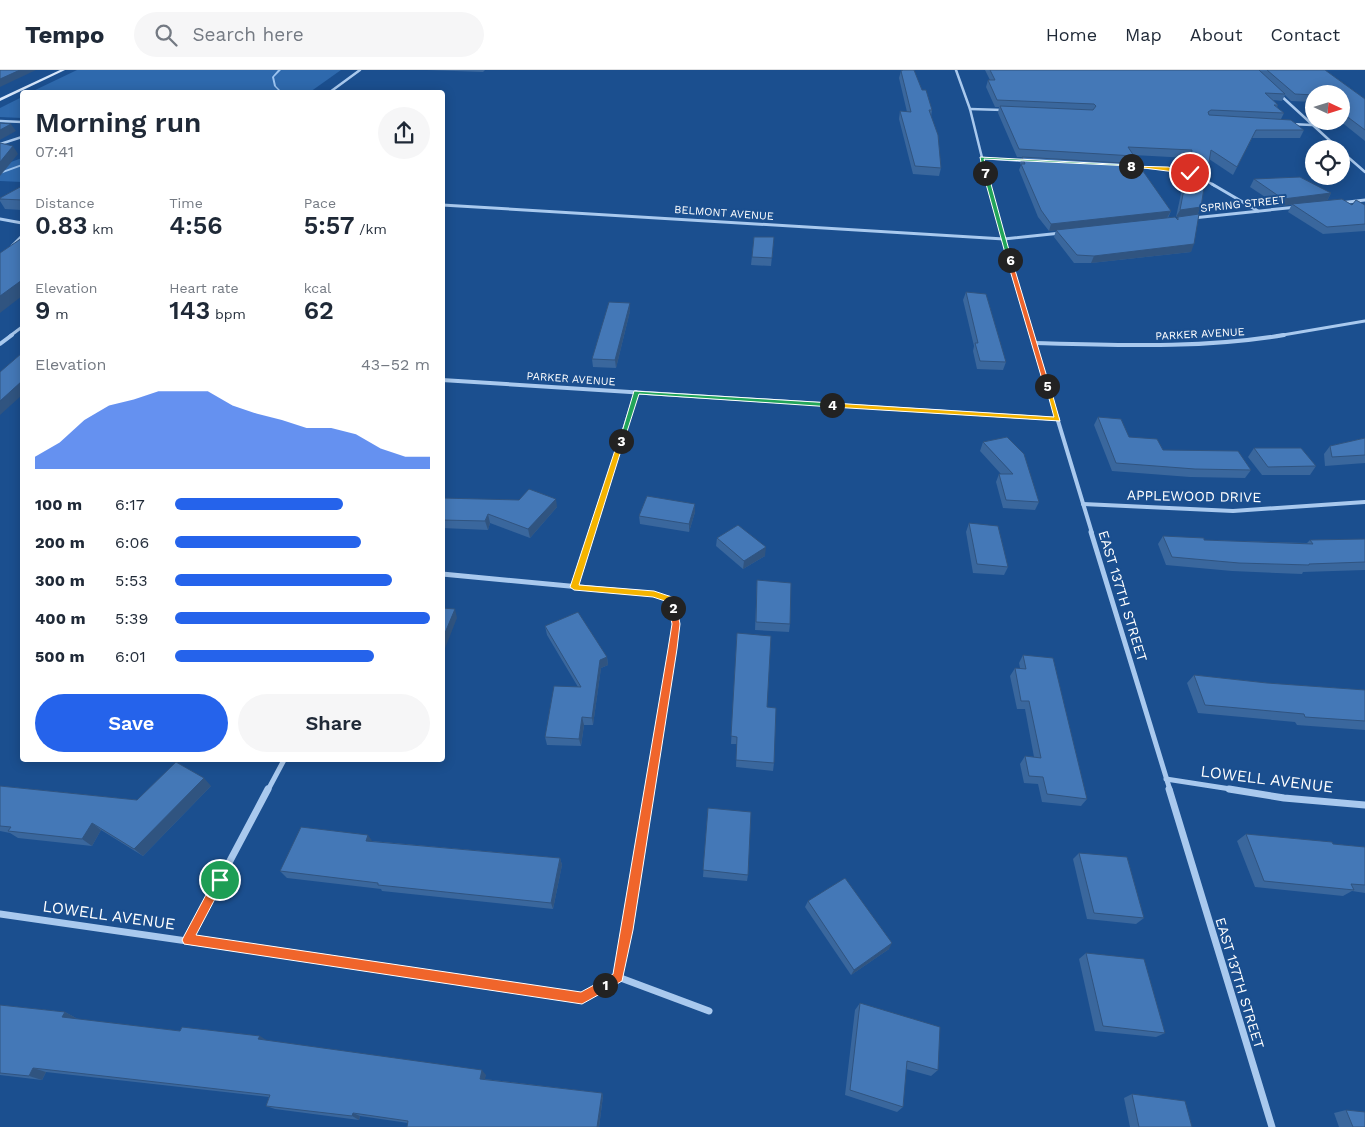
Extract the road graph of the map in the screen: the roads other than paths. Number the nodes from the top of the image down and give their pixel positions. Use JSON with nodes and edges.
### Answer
{"nodes":[{"id":1,"x":63,"y":70,"type":"edge"},
{"id":2,"x":360,"y":70,"type":"edge"},
{"id":3,"x":956,"y":70,"type":"edge"},
{"id":4,"x":1273,"y":88,"type":"edge"},
{"id":5,"x":20,"y":90,"type":"edge"},
{"id":6,"x":21,"y":90,"type":"edge"},
{"id":7,"x":333,"y":90,"type":"edge"},
{"id":8,"x":0,"y":99,"type":"edge"},
{"id":9,"x":970,"y":109,"type":"junction"},
{"id":10,"x":1007,"y":110,"type":"edge"},
{"id":11,"x":1305,"y":118,"type":"edge"},
{"id":12,"x":0,"y":121,"type":"edge"},
{"id":13,"x":20,"y":122,"type":"edge"},
{"id":14,"x":1284,"y":123,"type":"edge"},
{"id":15,"x":1305,"y":124,"type":"edge"},
{"id":16,"x":1318,"y":130,"type":"edge"},
{"id":17,"x":20,"y":138,"type":"edge"},
{"id":18,"x":1329,"y":140,"type":"edge"},
{"id":19,"x":0,"y":144,"type":"edge"},
{"id":20,"x":982,"y":158,"type":"junction"},
{"id":21,"x":1350,"y":159,"type":"edge"},
{"id":22,"x":1031,"y":161,"type":"edge"},
{"id":23,"x":1129,"y":166,"type":"edge"},
{"id":24,"x":1365,"y":172,"type":"edge"},
{"id":25,"x":1365,"y":200,"type":"edge"},
{"id":26,"x":1336,"y":203,"type":"edge"},
{"id":27,"x":445,"y":205,"type":"edge"},
{"id":28,"x":1307,"y":206,"type":"edge"},
{"id":29,"x":1258,"y":211,"type":"junction"},
{"id":30,"x":0,"y":219,"type":"edge"},
{"id":31,"x":1190,"y":219,"type":"edge"},
{"id":32,"x":20,"y":222,"type":"edge"},
{"id":33,"x":1062,"y":232,"type":"edge"},
{"id":34,"x":20,"y":238,"type":"edge"},
{"id":35,"x":1004,"y":239,"type":"junction"},
{"id":36,"x":5,"y":250,"type":"edge"},
{"id":37,"x":1365,"y":320,"type":"edge"},
{"id":38,"x":20,"y":329,"type":"edge"},
{"id":39,"x":1034,"y":343,"type":"junction"},
{"id":40,"x":0,"y":344,"type":"edge"},
{"id":41,"x":445,"y":380,"type":"edge"},
{"id":42,"x":636,"y":392,"type":"junction"},
{"id":43,"x":1058,"y":419,"type":"junction"},
{"id":44,"x":1365,"y":502,"type":"edge"},
{"id":45,"x":1083,"y":504,"type":"junction"},
{"id":46,"x":445,"y":574,"type":"edge"},
{"id":47,"x":574,"y":587,"type":"junction"},
{"id":48,"x":283,"y":762,"type":"edge"},
{"id":49,"x":1166,"y":779,"type":"junction"},
{"id":50,"x":1365,"y":805,"type":"edge"},
{"id":51,"x":0,"y":914,"type":"edge"},
{"id":52,"x":188,"y":940,"type":"junction"},
{"id":53,"x":618,"y":977,"type":"junction"},
{"id":54,"x":709,"y":1011,"type":"dead end"},
{"id":55,"x":1272,"y":1127,"type":"edge"}],
"edges":[{"from":1,"to":6,"type":"street"},
{"from":2,"to":7,"type":"street"},
{"from":3,"to":9,"type":"street","name":"EAST 137TH STREET"},
{"from":4,"to":11,"type":"street"},
{"from":5,"to":8,"type":"street"},
{"from":9,"to":10,"type":"street"},
{"from":9,"to":20,"type":"street","name":"EAST 137TH STREET"},
{"from":12,"to":13,"type":"street"},
{"from":14,"to":15,"type":"street"},
{"from":16,"to":18,"type":"street"},
{"from":17,"to":19,"type":"street"},
{"from":20,"to":22,"type":"street"},
{"from":20,"to":35,"type":"street","name":"EAST 137TH STREET"},
{"from":21,"to":24,"type":"street"},
{"from":23,"to":29,"type":"street"},
{"from":25,"to":26,"type":"street"},
{"from":27,"to":35,"type":"street","name":"BELMONT AVENUE"},
{"from":28,"to":29,"type":"street","name":"SPRING STREET"},
{"from":29,"to":31,"type":"street","name":"SPRING STREET"},
{"from":30,"to":32,"type":"street"},
{"from":33,"to":35,"type":"street"},
{"from":34,"to":36,"type":"street"},
{"from":35,"to":39,"type":"street","name":"EAST 137TH STREET"},
{"from":37,"to":39,"type":"street","name":"PARKER AVENUE"},
{"from":38,"to":40,"type":"street"},
{"from":39,"to":43,"type":"street","name":"EAST 137TH STREET"},
{"from":41,"to":42,"type":"street","name":"PARKER AVENUE"},
{"from":42,"to":43,"type":"street","name":"PARKER AVENUE"},
{"from":42,"to":47,"type":"street"},
{"from":43,"to":45,"type":"street","name":"EAST 137TH STREET"},
{"from":44,"to":45,"type":"street","name":"APPLEWOOD DRIVE"},
{"from":45,"to":49,"type":"street","name":"EAST 137TH STREET"},
{"from":46,"to":47,"type":"street"},
{"from":47,"to":53,"type":"street"},
{"from":48,"to":52,"type":"street"},
{"from":49,"to":50,"type":"street","name":"LOWELL AVENUE"},
{"from":49,"to":55,"type":"street","name":"EAST 137TH STREET"},
{"from":51,"to":52,"type":"street","name":"LOWELL AVENUE"},
{"from":52,"to":53,"type":"street","name":"LOWELL AVENUE"},
{"from":53,"to":54,"type":"street"}]}
